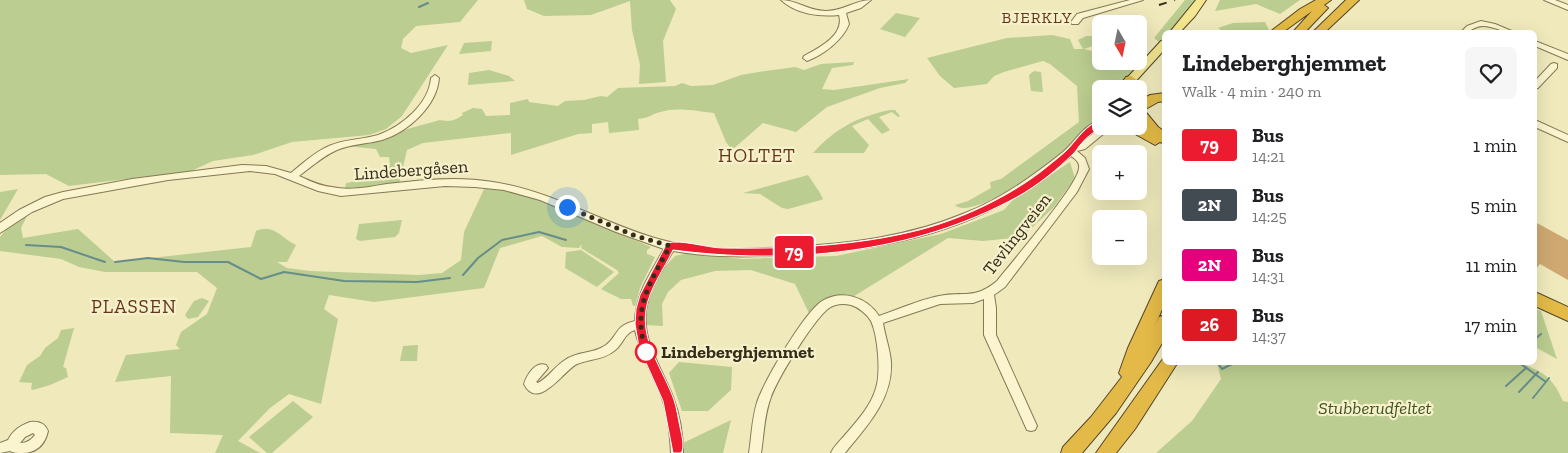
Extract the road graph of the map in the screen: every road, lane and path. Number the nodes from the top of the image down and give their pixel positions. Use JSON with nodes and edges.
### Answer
{"nodes":[{"id":1,"x":785,"y":0,"type":"edge"},
{"id":2,"x":866,"y":0,"type":"edge"},
{"id":3,"x":1139,"y":0,"type":"edge"},
{"id":4,"x":1201,"y":0,"type":"edge"},
{"id":5,"x":1325,"y":0,"type":"edge"},
{"id":6,"x":1330,"y":0,"type":"edge"},
{"id":7,"x":1353,"y":0,"type":"edge"},
{"id":8,"x":1548,"y":0,"type":"edge"},
{"id":9,"x":1568,"y":8,"type":"edge"},
{"id":10,"x":842,"y":12,"type":"junction"},
{"id":11,"x":1075,"y":22,"type":"dead end"},
{"id":12,"x":1177,"y":30,"type":"edge"},
{"id":13,"x":1279,"y":30,"type":"edge"},
{"id":14,"x":1301,"y":30,"type":"edge"},
{"id":15,"x":1322,"y":30,"type":"edge"},
{"id":16,"x":1468,"y":30,"type":"edge"},
{"id":17,"x":1504,"y":30,"type":"edge"},
{"id":18,"x":1537,"y":44,"type":"edge"},
{"id":19,"x":1162,"y":47,"type":"edge"},
{"id":20,"x":1568,"y":57,"type":"edge"},
{"id":21,"x":807,"y":58,"type":"dead end"},
{"id":22,"x":1554,"y":66,"type":"dead end"},
{"id":23,"x":435,"y":78,"type":"dead end"},
{"id":24,"x":1133,"y":80,"type":"edge"},
{"id":25,"x":1537,"y":84,"type":"edge"},
{"id":26,"x":1148,"y":108,"type":"edge"},
{"id":27,"x":1537,"y":124,"type":"edge"},
{"id":28,"x":1092,"y":129,"type":"edge"},
{"id":29,"x":1162,"y":134,"type":"edge"},
{"id":30,"x":1097,"y":135,"type":"edge"},
{"id":31,"x":1162,"y":139,"type":"edge"},
{"id":32,"x":1568,"y":139,"type":"edge"},
{"id":33,"x":1072,"y":150,"type":"junction"},
{"id":34,"x":292,"y":177,"type":"junction"},
{"id":35,"x":0,"y":229,"type":"edge"},
{"id":36,"x":670,"y":246,"type":"junction"},
{"id":37,"x":1162,"y":292,"type":"edge"},
{"id":38,"x":1537,"y":292,"type":"edge"},
{"id":39,"x":988,"y":294,"type":"junction"},
{"id":40,"x":1537,"y":300,"type":"edge"},
{"id":41,"x":1568,"y":305,"type":"edge"},
{"id":42,"x":1568,"y":314,"type":"edge"},
{"id":43,"x":877,"y":321,"type":"junction"},
{"id":44,"x":640,"y":324,"type":"junction"},
{"id":45,"x":1162,"y":327,"type":"edge"},
{"id":46,"x":1168,"y":365,"type":"edge"},
{"id":47,"x":542,"y":368,"type":"dead end"},
{"id":48,"x":1124,"y":387,"type":"junction"},
{"id":49,"x":1030,"y":426,"type":"dead end"},
{"id":50,"x":13,"y":444,"type":"dead end"},
{"id":51,"x":0,"y":449,"type":"edge"},
{"id":52,"x":677,"y":453,"type":"edge"},
{"id":53,"x":754,"y":453,"type":"edge"},
{"id":54,"x":837,"y":453,"type":"edge"},
{"id":55,"x":1070,"y":453,"type":"edge"},
{"id":56,"x":1105,"y":453,"type":"edge"}],
"edges":[{"from":1,"to":10,"type":"street"},
{"from":2,"to":10,"type":"street"},
{"from":3,"to":11,"type":"street"},
{"from":4,"to":12,"type":"main road"},
{"from":5,"to":13,"type":"highway"},
{"from":6,"to":14,"type":"highway"},
{"from":7,"to":15,"type":"highway"},
{"from":8,"to":9,"type":"street"},
{"from":10,"to":21,"type":"street"},
{"from":16,"to":17,"type":"street"},
{"from":18,"to":20,"type":"street"},
{"from":19,"to":24,"type":"main road"},
{"from":22,"to":25,"type":"street"},
{"from":23,"to":34,"type":"street"},
{"from":26,"to":29,"type":"highway"},
{"from":26,"to":31,"type":"highway"},
{"from":27,"to":32,"type":"street"},
{"from":28,"to":33,"type":"street","name":"Lindebergåsen"},
{"from":30,"to":33,"type":"street","name":"Lindebergåsen"},
{"from":33,"to":36,"type":"street","name":"Lindebergåsen"},
{"from":33,"to":39,"type":"street","name":"Tevlingveien"},
{"from":34,"to":35,"type":"street","name":"Lindebergåsen"},
{"from":34,"to":36,"type":"street","name":"Lindebergåsen"},
{"from":36,"to":44,"type":"street"},
{"from":37,"to":48,"type":"highway"},
{"from":38,"to":41,"type":"highway"},
{"from":39,"to":43,"type":"street"},
{"from":39,"to":49,"type":"street","name":"Tevlingveien"},
{"from":40,"to":42,"type":"highway"},
{"from":43,"to":53,"type":"street"},
{"from":43,"to":54,"type":"street"},
{"from":44,"to":47,"type":"street"},
{"from":44,"to":52,"type":"street"},
{"from":45,"to":48,"type":"highway"},
{"from":46,"to":56,"type":"highway"},
{"from":48,"to":55,"type":"highway"},
{"from":50,"to":51,"type":"street"}]}
